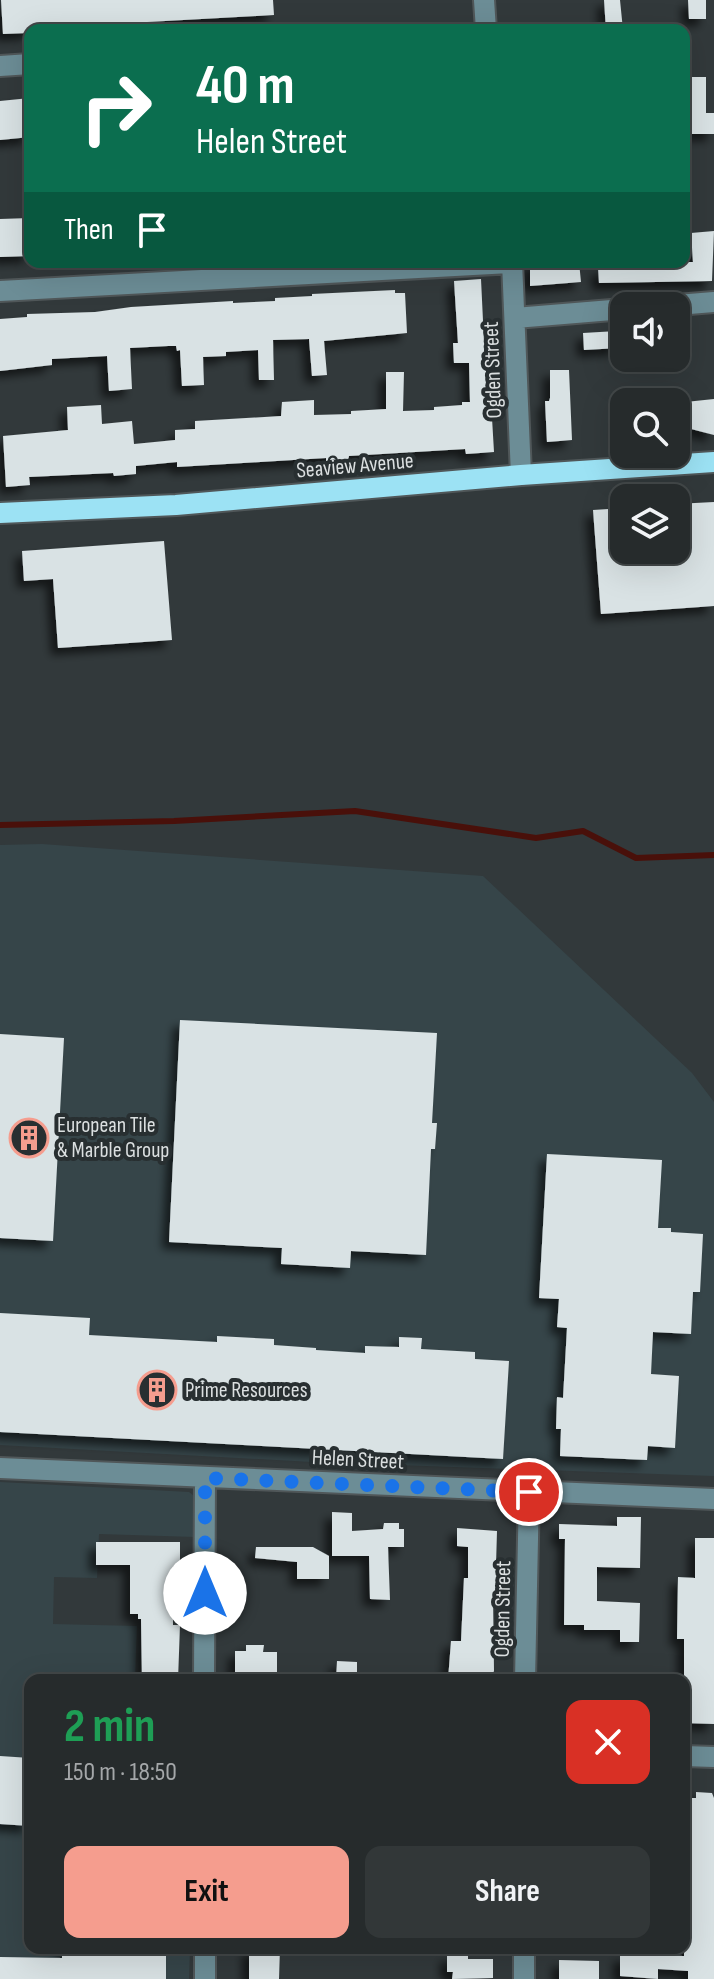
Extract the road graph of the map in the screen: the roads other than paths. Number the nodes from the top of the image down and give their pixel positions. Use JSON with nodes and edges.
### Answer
{"nodes":[{"id":1,"x":484,"y":0,"type":"edge"},
{"id":2,"x":486,"y":24,"type":"edge"},
{"id":3,"x":24,"y":64,"type":"edge"},
{"id":4,"x":0,"y":66,"type":"edge"},
{"id":5,"x":421,"y":268,"type":"edge"},
{"id":6,"x":512,"y":268,"type":"edge"},
{"id":7,"x":0,"y":291,"type":"edge"},
{"id":8,"x":714,"y":302,"type":"edge"},
{"id":9,"x":690,"y":304,"type":"edge"},
{"id":10,"x":610,"y":310,"type":"edge"},
{"id":11,"x":515,"y":318,"type":"junction"},
{"id":12,"x":714,"y":462,"type":"edge"},
{"id":13,"x":521,"y":475,"type":"junction"},
{"id":14,"x":0,"y":513,"type":"edge"},
{"id":15,"x":0,"y":1468,"type":"edge"},
{"id":16,"x":205,"y":1478,"type":"junction"},
{"id":17,"x":529,"y":1492,"type":"junction"},
{"id":18,"x":714,"y":1499,"type":"edge"},
{"id":19,"x":204,"y":1674,"type":"edge"},
{"id":20,"x":525,"y":1674,"type":"edge"},
{"id":21,"x":690,"y":1756,"type":"edge"},
{"id":22,"x":714,"y":1757,"type":"edge"},
{"id":23,"x":205,"y":1954,"type":"edge"},
{"id":24,"x":524,"y":1954,"type":"edge"},
{"id":25,"x":205,"y":1979,"type":"edge"},
{"id":26,"x":524,"y":1979,"type":"edge"}],
"edges":[{"from":1,"to":2,"type":"street"},
{"from":3,"to":4,"type":"street"},
{"from":5,"to":7,"type":"street"},
{"from":6,"to":11,"type":"street","name":"Ogden Street"},
{"from":8,"to":9,"type":"street"},
{"from":10,"to":11,"type":"street"},
{"from":11,"to":13,"type":"street","name":"Ogden Street"},
{"from":12,"to":13,"type":"main road","name":"Seaview Avenue"},
{"from":13,"to":14,"type":"main road","name":"Seaview Avenue"},
{"from":15,"to":16,"type":"street","name":"Helen Street"},
{"from":16,"to":17,"type":"street","name":"Helen Street"},
{"from":16,"to":19,"type":"street"},
{"from":17,"to":18,"type":"street","name":"Helen Street"},
{"from":17,"to":20,"type":"street","name":"Ogden Street"},
{"from":21,"to":22,"type":"street"},
{"from":23,"to":25,"type":"street"},
{"from":24,"to":26,"type":"street"}]}
